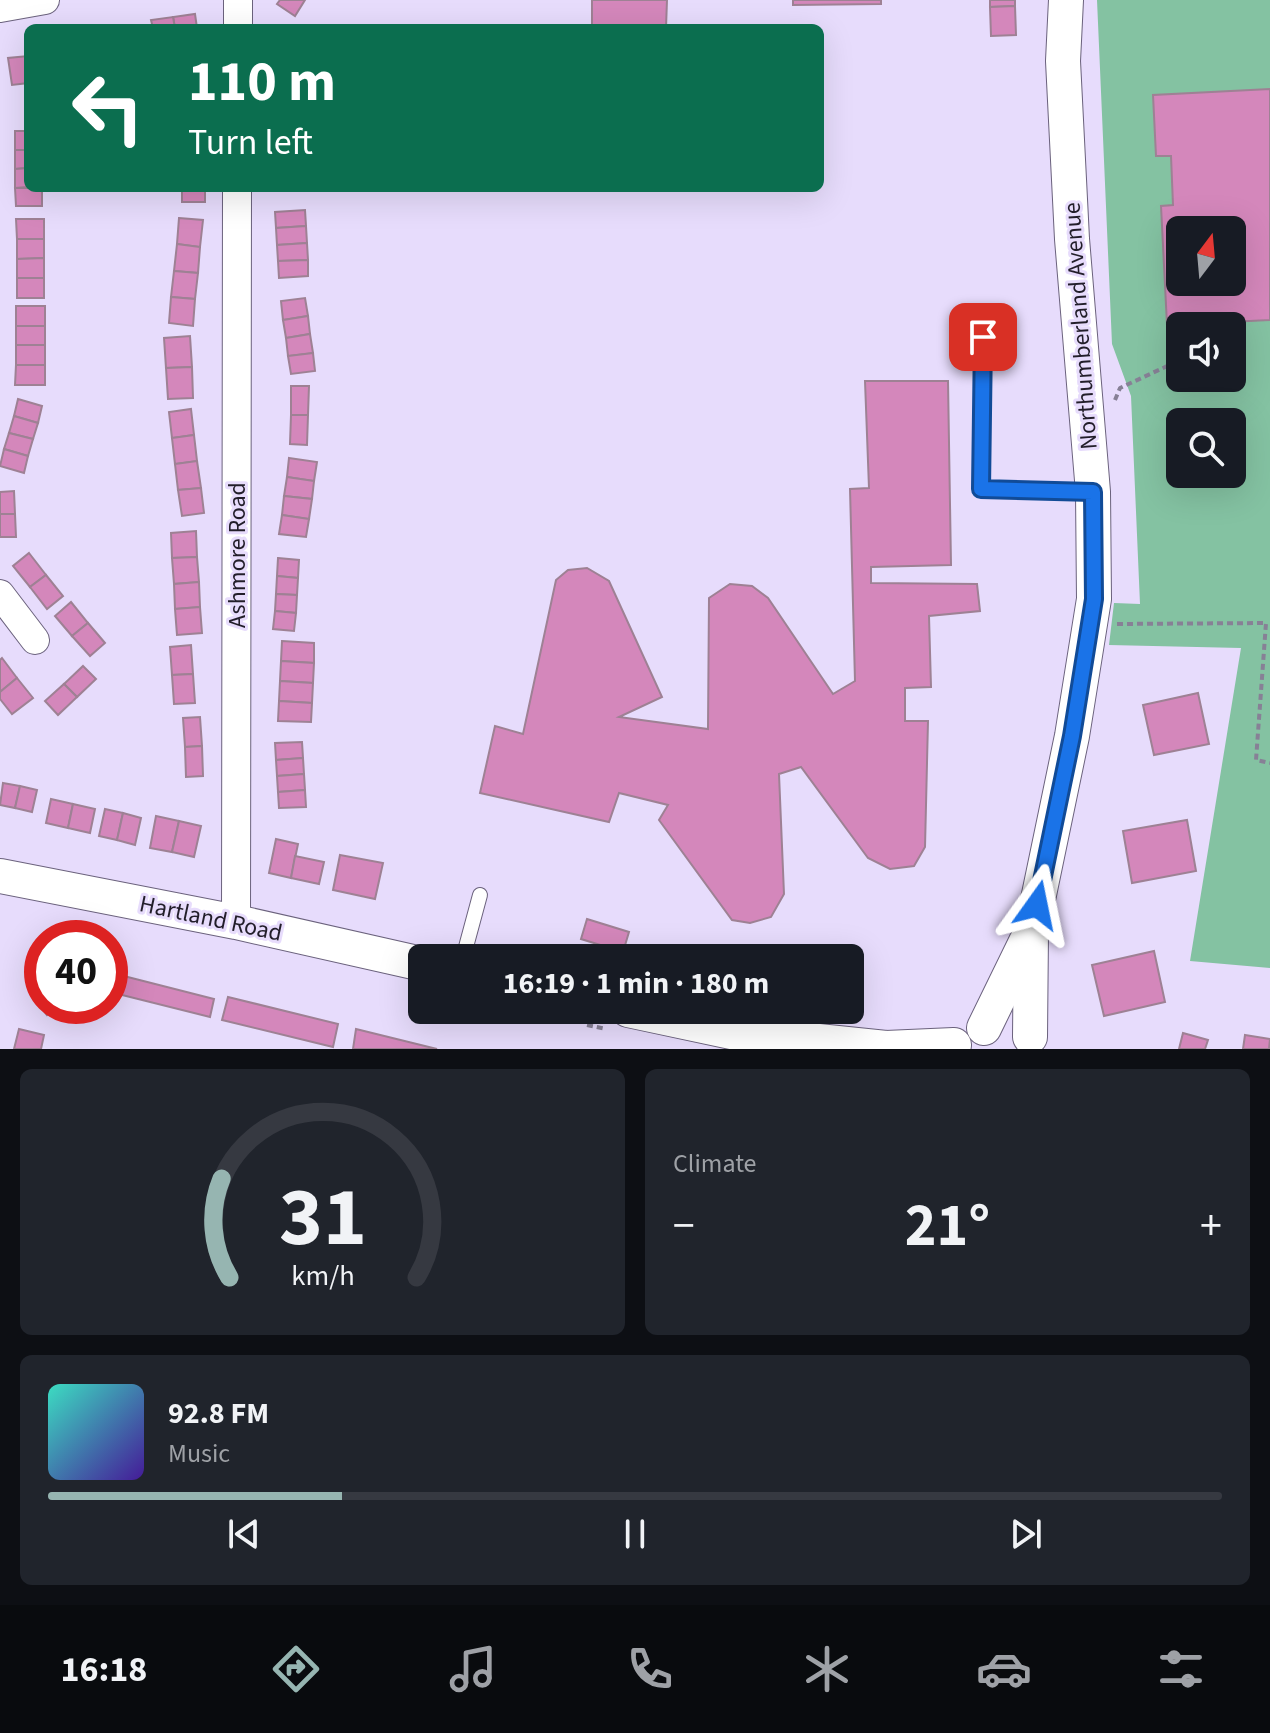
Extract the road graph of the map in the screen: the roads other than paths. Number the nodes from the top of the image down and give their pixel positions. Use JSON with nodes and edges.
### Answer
{"nodes":[{"id":1,"x":45,"y":0,"type":"edge"},
{"id":2,"x":238,"y":0,"type":"edge"},
{"id":3,"x":1066,"y":0,"type":"edge"},
{"id":4,"x":0,"y":8,"type":"edge"},
{"id":5,"x":238,"y":24,"type":"edge"},
{"id":6,"x":237,"y":192,"type":"edge"},
{"id":7,"x":983,"y":337,"type":"dead end"},
{"id":8,"x":1093,"y":492,"type":"junction"},
{"id":9,"x":0,"y":594,"type":"edge"},
{"id":10,"x":35,"y":640,"type":"dead end"},
{"id":11,"x":0,"y":876,"type":"edge"},
{"id":12,"x":480,"y":895,"type":"dead end"},
{"id":13,"x":236,"y":922,"type":"junction"},
{"id":14,"x":1031,"y":933,"type":"junction"},
{"id":15,"x":467,"y":944,"type":"edge"},
{"id":16,"x":408,"y":961,"type":"edge"},
{"id":17,"x":697,"y":1024,"type":"edge"},
{"id":18,"x":984,"y":1028,"type":"junction"},
{"id":19,"x":742,"y":1033,"type":"junction"},
{"id":20,"x":1036,"y":1043,"type":"edge"},
{"id":21,"x":953,"y":1047,"type":"edge"},
{"id":22,"x":800,"y":1049,"type":"edge"}],
"edges":[{"from":1,"to":4,"type":"street"},
{"from":2,"to":5,"type":"street"},
{"from":3,"to":8,"type":"street","name":"Northumberland Avenue"},
{"from":6,"to":13,"type":"street","name":"Ashmore Road"},
{"from":7,"to":8,"type":"lane"},
{"from":8,"to":14,"type":"street","name":"Northumberland Avenue"},
{"from":9,"to":10,"type":"street"},
{"from":11,"to":13,"type":"street","name":"Hartland Road"},
{"from":12,"to":15,"type":"lane"},
{"from":13,"to":16,"type":"street","name":"Hartland Road"},
{"from":14,"to":18,"type":"street","name":"Northumberland Avenue"},
{"from":14,"to":20,"type":"street","name":"Northumberland Avenue"},
{"from":17,"to":19,"type":"street"},
{"from":18,"to":20,"type":"street"},
{"from":18,"to":21,"type":"street"},
{"from":19,"to":21,"type":"street"},
{"from":19,"to":22,"type":"street"}]}
